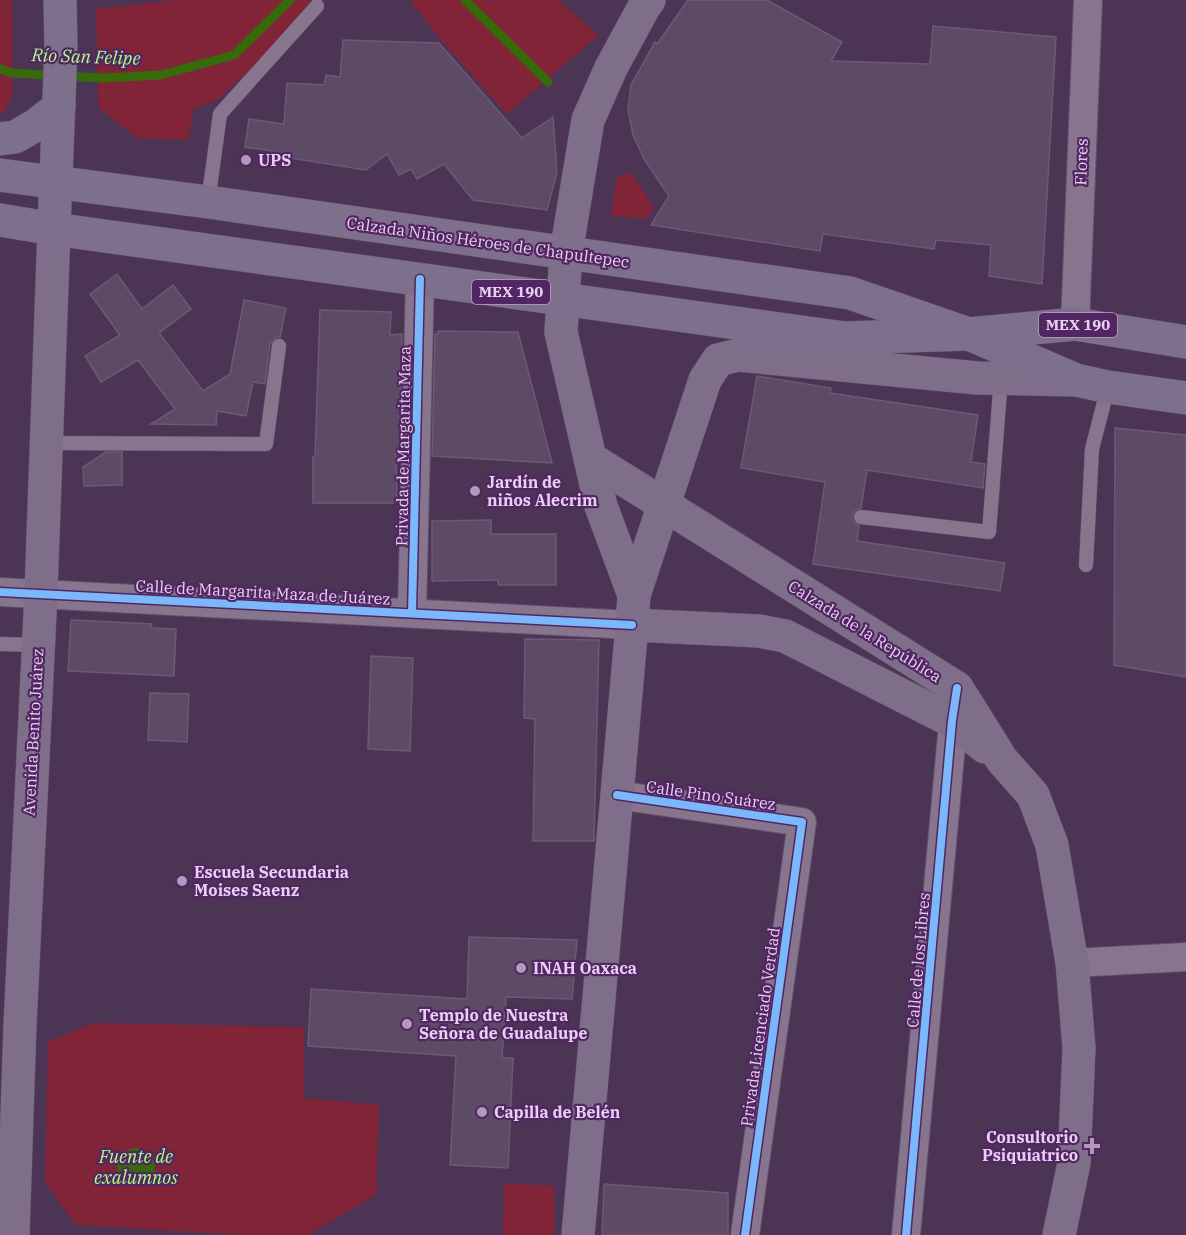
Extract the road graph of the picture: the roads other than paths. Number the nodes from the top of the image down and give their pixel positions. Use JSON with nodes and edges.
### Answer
{"nodes":[{"id":1,"x":60,"y":0,"type":"edge"},
{"id":2,"x":650,"y":0,"type":"edge"},
{"id":3,"x":1088,"y":0,"type":"edge"},
{"id":4,"x":317,"y":6,"type":"dead end"},
{"id":5,"x":59,"y":107,"type":"junction"},
{"id":6,"x":0,"y":139,"type":"edge"},
{"id":7,"x":0,"y":175,"type":"edge"},
{"id":8,"x":56,"y":181,"type":"junction"},
{"id":9,"x":208,"y":202,"type":"junction"},
{"id":10,"x":0,"y":219,"type":"edge"},
{"id":11,"x":54,"y":229,"type":"junction"},
{"id":12,"x":566,"y":253,"type":"junction"},
{"id":13,"x":420,"y":279,"type":"junction"},
{"id":14,"x":563,"y":299,"type":"junction"},
{"id":15,"x":1075,"y":324,"type":"junction"},
{"id":16,"x":969,"y":334,"type":"junction"},
{"id":17,"x":1186,"y":342,"type":"edge"},
{"id":18,"x":279,"y":346,"type":"dead end"},
{"id":19,"x":1001,"y":378,"type":"junction"},
{"id":20,"x":1076,"y":380,"type":"junction"},
{"id":21,"x":1108,"y":387,"type":"junction"},
{"id":22,"x":1186,"y":398,"type":"edge"},
{"id":23,"x":46,"y":443,"type":"junction"},
{"id":24,"x":591,"y":459,"type":"junction"},
{"id":25,"x":664,"y":505,"type":"junction"},
{"id":26,"x":861,"y":517,"type":"dead end"},
{"id":27,"x":1086,"y":565,"type":"dead end"},
{"id":28,"x":0,"y":592,"type":"edge"},
{"id":29,"x":41,"y":593,"type":"junction"},
{"id":30,"x":633,"y":610,"type":"junction"},
{"id":31,"x":412,"y":613,"type":"junction"},
{"id":32,"x":0,"y":644,"type":"edge"},
{"id":33,"x":38,"y":645,"type":"junction"},
{"id":34,"x":957,"y":688,"type":"junction"},
{"id":35,"x":952,"y":721,"type":"junction"},
{"id":36,"x":1002,"y":760,"type":"junction"},
{"id":37,"x":617,"y":795,"type":"junction"},
{"id":38,"x":802,"y":822,"type":"joint"},
{"id":39,"x":1186,"y":957,"type":"edge"},
{"id":40,"x":1071,"y":963,"type":"junction"},
{"id":41,"x":10,"y":1025,"type":"edge"},
{"id":42,"x":13,"y":1235,"type":"edge"},
{"id":43,"x":578,"y":1235,"type":"edge"},
{"id":44,"x":745,"y":1235,"type":"edge"},
{"id":45,"x":906,"y":1235,"type":"edge"},
{"id":46,"x":1059,"y":1235,"type":"edge"}],
"edges":[{"from":1,"to":5,"type":"main road"},
{"from":2,"to":12,"type":"main road"},
{"from":3,"to":15,"type":"street","name":"Flores"},
{"from":4,"to":9,"type":"lane"},
{"from":5,"to":6,"type":"main road"},
{"from":5,"to":8,"type":"main road"},
{"from":7,"to":8,"type":"main road","name":"Calzada Niños Héroes de Chapultepec","number":"MEX 190"},
{"from":8,"to":9,"type":"main road","name":"Calzada Niños Héroes de Chapultepec","number":"MEX 190"},
{"from":8,"to":11,"type":"main road"},
{"from":9,"to":12,"type":"main road","name":"Calzada Niños Héroes de Chapultepec","number":"MEX 190"},
{"from":10,"to":11,"type":"main road","name":"Calzada Niños Héroes de Chapultepec","number":"MEX 190"},
{"from":11,"to":13,"type":"main road","name":"Calzada Niños Héroes de Chapultepec","number":"MEX 190"},
{"from":11,"to":23,"type":"main road","name":"Avenida Benito Juárez"},
{"from":12,"to":14,"type":"main road"},
{"from":12,"to":16,"type":"main road","name":"Calzada Niños Héroes de Chapultepec","number":"MEX 190"},
{"from":13,"to":14,"type":"main road","name":"Calzada Niños Héroes de Chapultepec","number":"MEX 190"},
{"from":13,"to":31,"type":"street","name":"Privada de Margarita Maza"},
{"from":14,"to":16,"type":"main road","name":"Calzada Niños Héroes de Chapultepec","number":"MEX 190"},
{"from":14,"to":24,"type":"main road"},
{"from":15,"to":16,"type":"main road","name":"Calzada Niños Héroes de Chapultepec","number":"MEX 190"},
{"from":15,"to":17,"type":"main road","name":"Calzada Niños Héroes de Chapultepec","number":"MEX 190"},
{"from":16,"to":20,"type":"main road","name":"Calzada Niños Héroes de Chapultepec","number":"MEX 190"},
{"from":18,"to":23,"type":"lane"},
{"from":19,"to":20,"type":"main road"},
{"from":19,"to":25,"type":"main road"},
{"from":19,"to":26,"type":"lane"},
{"from":20,"to":21,"type":"main road","name":"Calzada Niños Héroes de Chapultepec","number":"MEX 190"},
{"from":21,"to":22,"type":"main road","name":"Calzada Niños Héroes de Chapultepec","number":"MEX 190"},
{"from":21,"to":27,"type":"lane"},
{"from":23,"to":29,"type":"main road","name":"Avenida Benito Juárez"},
{"from":24,"to":25,"type":"main road","name":"Calzada de la República"},
{"from":24,"to":30,"type":"main road"},
{"from":25,"to":30,"type":"main road"},
{"from":25,"to":34,"type":"main road","name":"Calzada de la República"},
{"from":28,"to":29,"type":"street","name":"Calle de Margarita Maza de Juárez"},
{"from":29,"to":31,"type":"street","name":"Calle de Margarita Maza de Juárez"},
{"from":29,"to":33,"type":"main road","name":"Avenida Benito Juárez"},
{"from":30,"to":31,"type":"street","name":"Calle de Margarita Maza de Juárez"},
{"from":30,"to":35,"type":"main road","name":"Calzada de la República"},
{"from":30,"to":37,"type":"main road"},
{"from":32,"to":33,"type":"lane"},
{"from":33,"to":41,"type":"main road","name":"Avenida Benito Juárez"},
{"from":34,"to":35,"type":"street","name":"Calle de los Libres"},
{"from":34,"to":36,"type":"main road","name":"Calzada de la República"},
{"from":35,"to":36,"type":"main road","name":"Calzada de la República"},
{"from":35,"to":45,"type":"street","name":"Calle de los Libres"},
{"from":36,"to":40,"type":"main road"},
{"from":37,"to":38,"type":"street","name":"Calle Pino Suárez"},
{"from":37,"to":43,"type":"main road"},
{"from":38,"to":44,"type":"street","name":"Privada Licenciado Verdad"},
{"from":39,"to":40,"type":"street"},
{"from":40,"to":46,"type":"main road"},
{"from":41,"to":42,"type":"main road","name":"Avenida Benito Juárez"}]}
